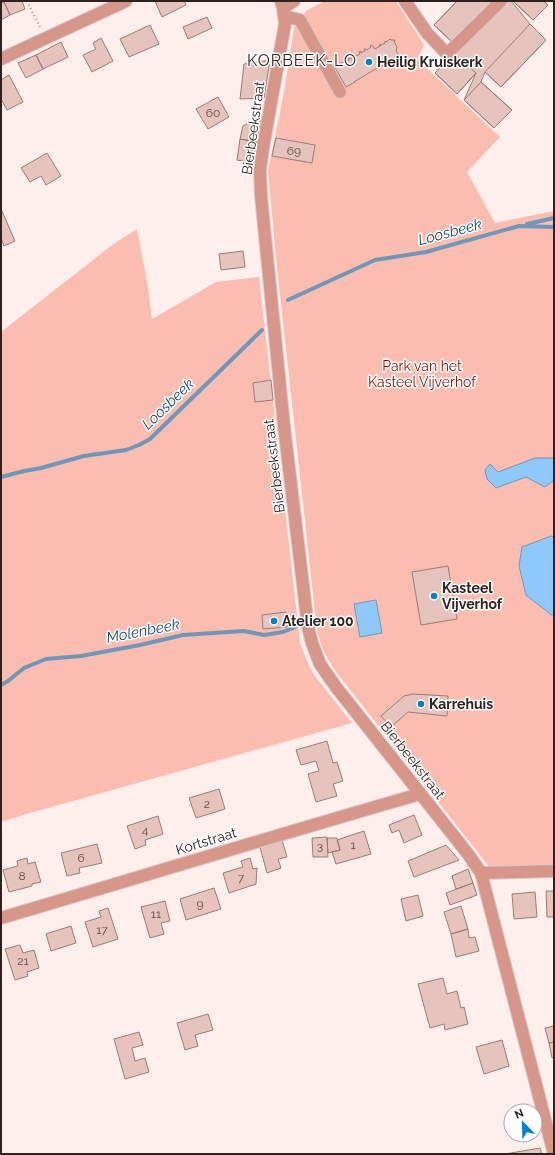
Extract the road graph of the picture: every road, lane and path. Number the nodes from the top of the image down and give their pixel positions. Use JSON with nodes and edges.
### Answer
{"nodes":[{"id":1,"x":27,"y":1,"type":"edge"},
{"id":2,"x":126,"y":1,"type":"edge"},
{"id":3,"x":294,"y":1,"type":"edge"},
{"id":4,"x":406,"y":1,"type":"edge"},
{"id":5,"x":501,"y":1,"type":"edge"},
{"id":6,"x":283,"y":8,"type":"edge"},
{"id":7,"x":45,"y":39,"type":"junction"},
{"id":8,"x":1,"y":59,"type":"edge"},
{"id":9,"x":340,"y":92,"type":"dead end"},
{"id":10,"x":420,"y":794,"type":"junction"},
{"id":11,"x":554,"y":871,"type":"edge"},
{"id":12,"x":481,"y":873,"type":"junction"},
{"id":13,"x":1,"y":918,"type":"edge"},
{"id":14,"x":554,"y":1154,"type":"edge"}],
"edges":[{"from":1,"to":7,"type":"path"},
{"from":2,"to":7,"type":"street"},
{"from":3,"to":6,"type":"street"},
{"from":4,"to":5,"type":"street"},
{"from":6,"to":9,"type":"street"},
{"from":6,"to":10,"type":"street","name":"Bierbeekstraat"},
{"from":7,"to":8,"type":"street"},
{"from":10,"to":12,"type":"street","name":"Bierbeekstraat"},
{"from":10,"to":13,"type":"street","name":"Kortstraat"},
{"from":11,"to":12,"type":"street"},
{"from":12,"to":14,"type":"street","name":"Bierbeekstraat"}]}
